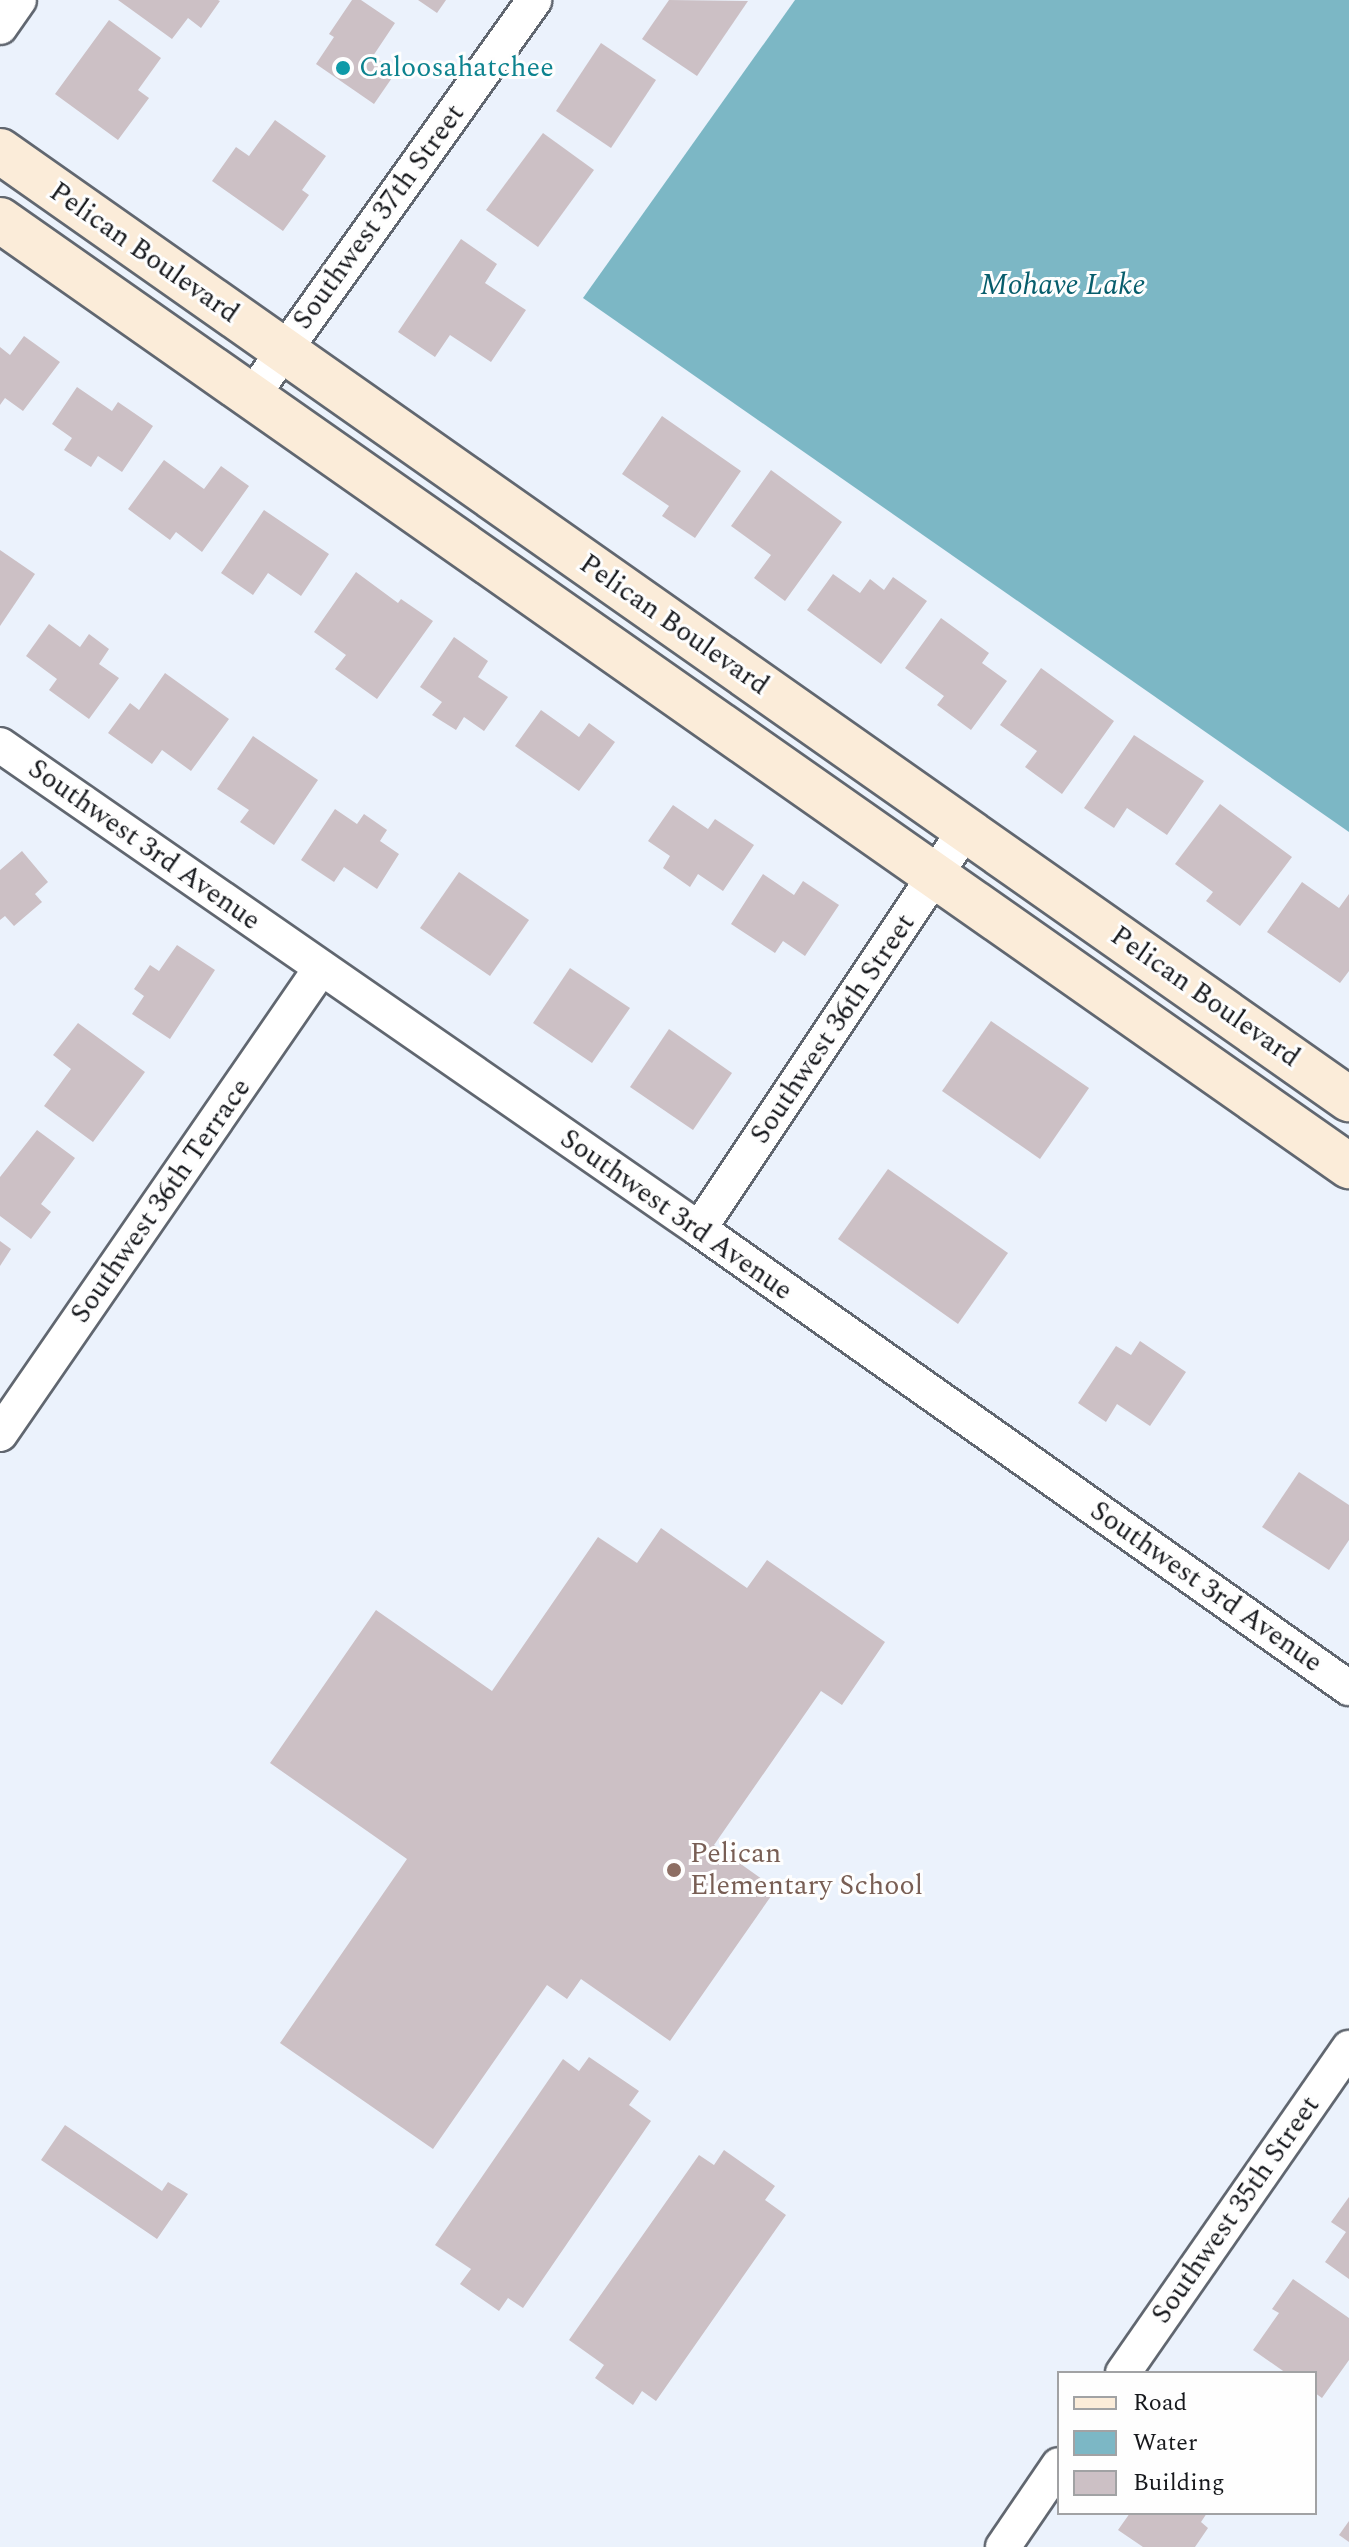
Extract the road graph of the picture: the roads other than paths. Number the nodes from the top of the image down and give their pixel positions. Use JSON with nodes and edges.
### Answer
{"nodes":[{"id":1,"x":19,"y":0,"type":"edge"},
{"id":2,"x":534,"y":0,"type":"edge"},
{"id":3,"x":0,"y":27,"type":"edge"},
{"id":4,"x":0,"y":151,"type":"edge"},
{"id":5,"x":0,"y":220,"type":"edge"},
{"id":6,"x":284,"y":351,"type":"junction"},
{"id":7,"x":252,"y":396,"type":"junction"},
{"id":8,"x":0,"y":745,"type":"edge"},
{"id":9,"x":966,"y":829,"type":"junction"},
{"id":10,"x":936,"y":876,"type":"junction"},
{"id":11,"x":321,"y":968,"type":"junction"},
{"id":12,"x":1349,"y":1099,"type":"edge"},
{"id":13,"x":1349,"y":1166,"type":"edge"},
{"id":14,"x":699,"y":1229,"type":"junction"},
{"id":15,"x":0,"y":1434,"type":"edge"},
{"id":16,"x":1349,"y":1688,"type":"edge"},
{"id":17,"x":1349,"y":2048,"type":"edge"},
{"id":18,"x":1124,"y":2371,"type":"edge"},
{"id":19,"x":1057,"y":2468,"type":"edge"},
{"id":20,"x":1003,"y":2547,"type":"edge"}],
"edges":[{"from":1,"to":3,"type":"street"},
{"from":2,"to":6,"type":"street","name":"Southwest 37th Street"},
{"from":4,"to":6,"type":"street","name":"Pelican Boulevard"},
{"from":5,"to":7,"type":"street","name":"Pelican Boulevard"},
{"from":6,"to":7,"type":"street","name":"Southwest 37th Street"},
{"from":6,"to":9,"type":"street","name":"Pelican Boulevard"},
{"from":7,"to":10,"type":"street","name":"Pelican Boulevard"},
{"from":8,"to":11,"type":"street","name":"Southwest 3rd Avenue"},
{"from":9,"to":10,"type":"street","name":"Southwest 36th Street"},
{"from":9,"to":12,"type":"street","name":"Pelican Boulevard"},
{"from":10,"to":13,"type":"street","name":"Pelican Boulevard"},
{"from":10,"to":14,"type":"street","name":"Southwest 36th Street"},
{"from":11,"to":14,"type":"street","name":"Southwest 3rd Avenue"},
{"from":11,"to":15,"type":"street","name":"Southwest 36th Terrace"},
{"from":14,"to":16,"type":"street","name":"Southwest 3rd Avenue"},
{"from":17,"to":18,"type":"street","name":"Southwest 35th Street"},
{"from":19,"to":20,"type":"street"}]}
